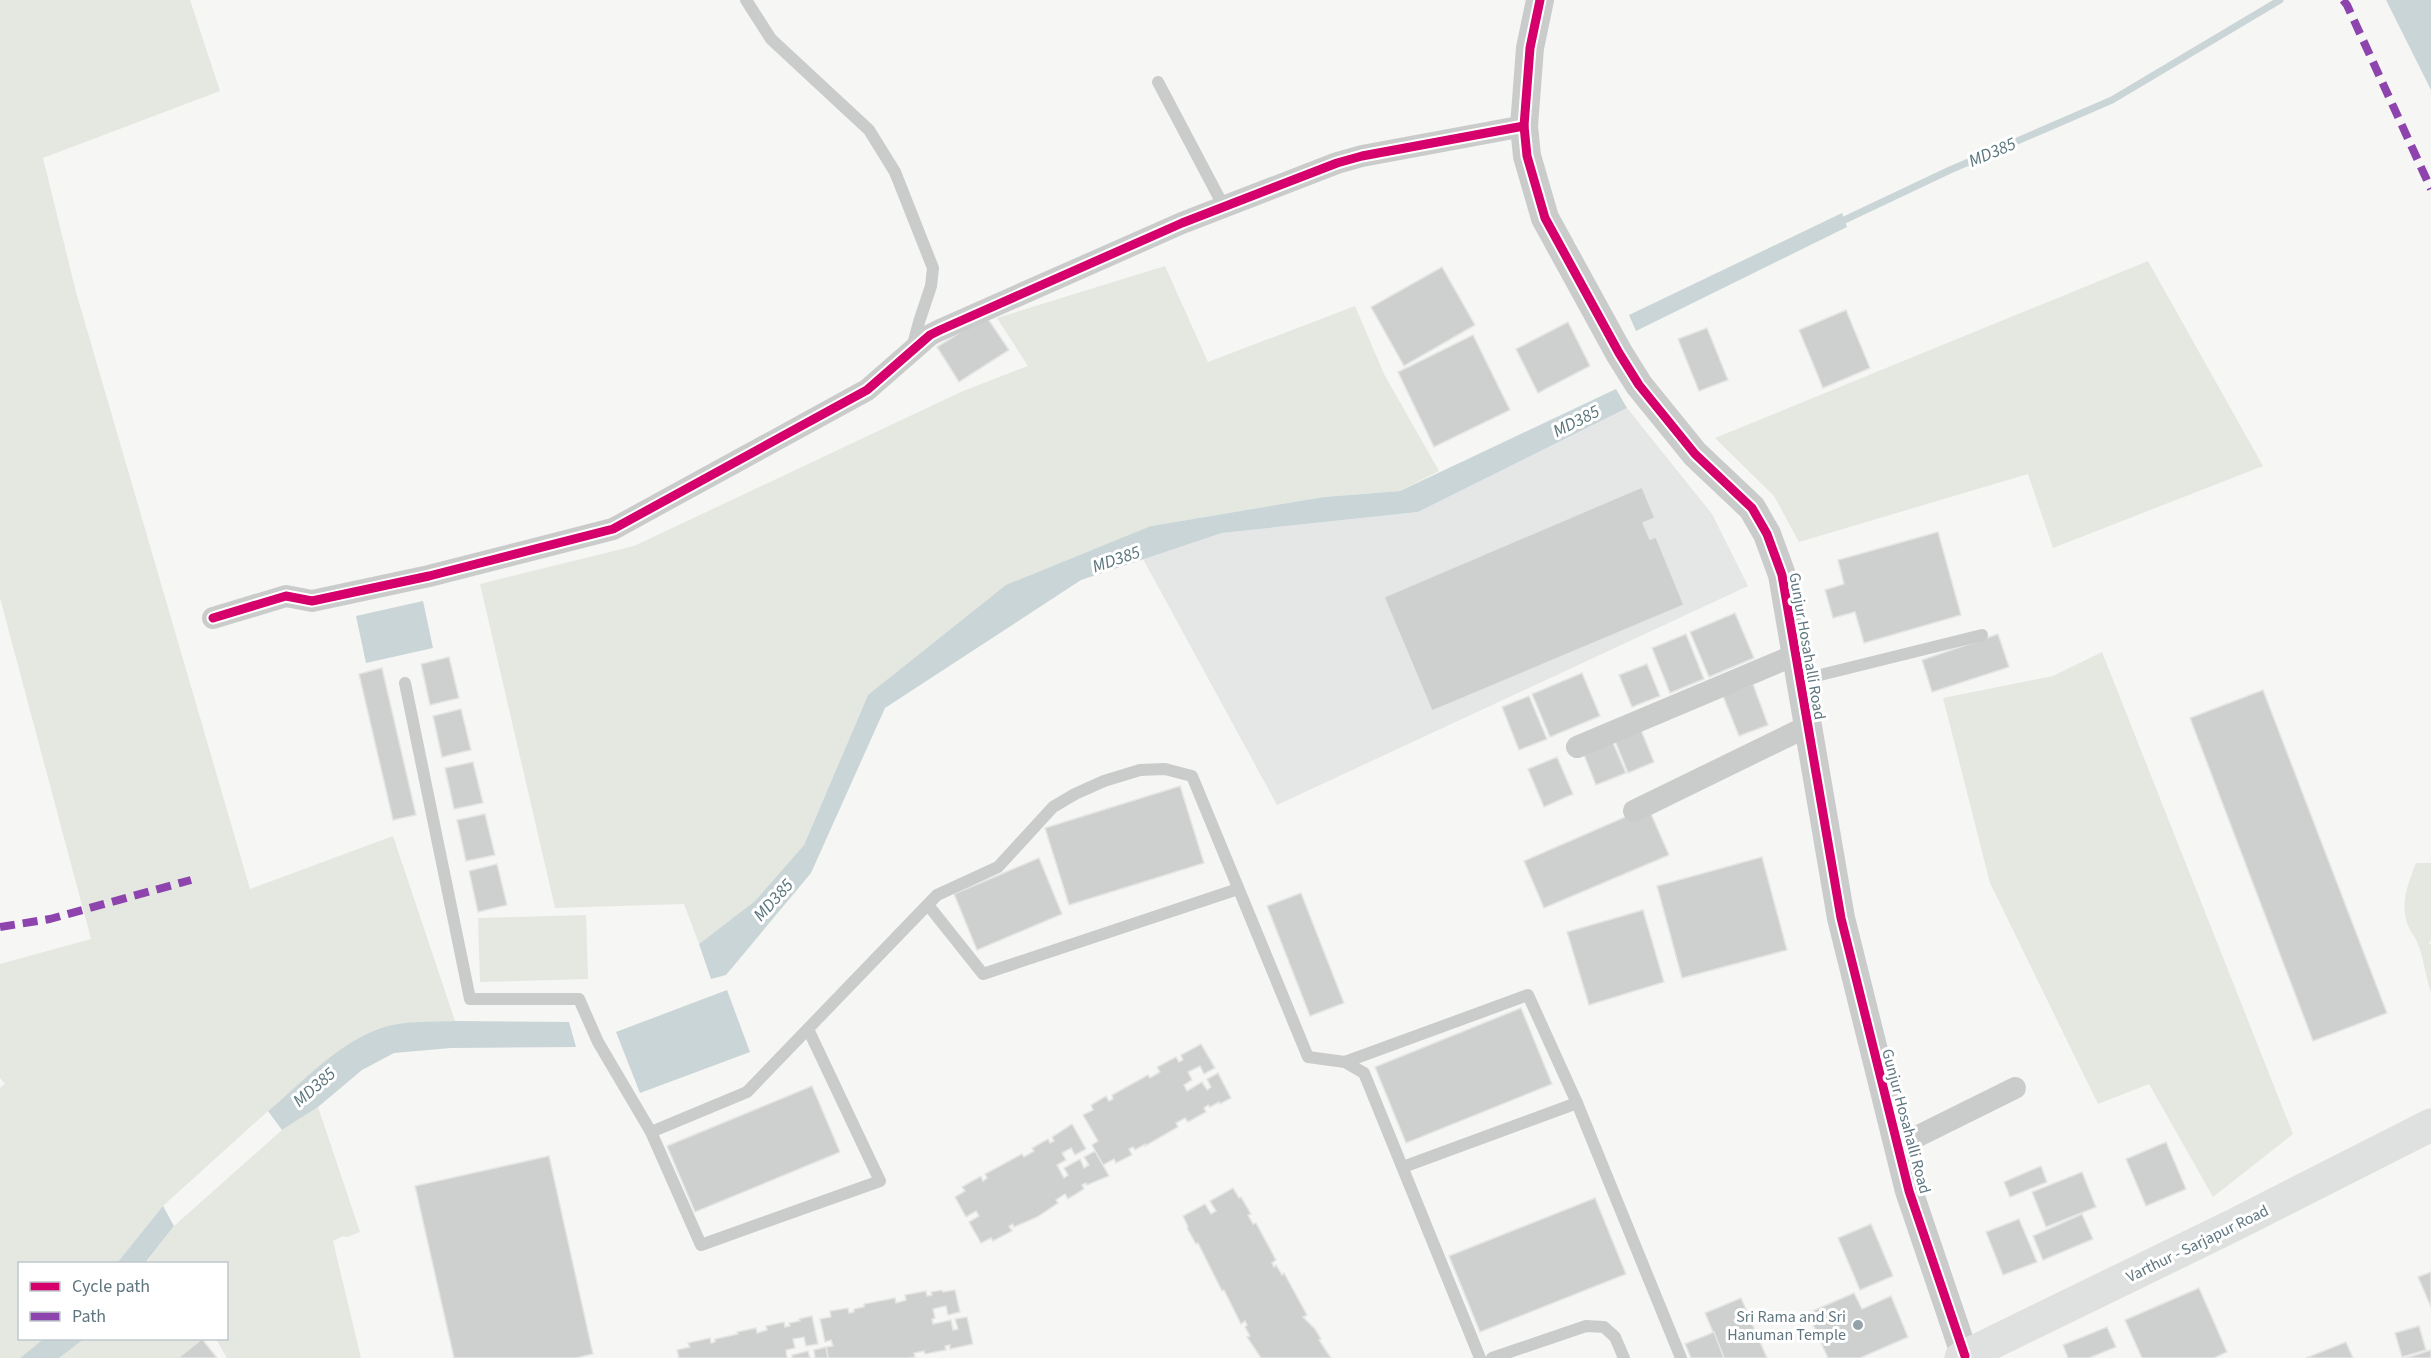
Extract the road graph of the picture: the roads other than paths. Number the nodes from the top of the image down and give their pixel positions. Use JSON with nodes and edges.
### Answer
{"nodes":[{"id":1,"x":746,"y":0,"type":"edge"},
{"id":2,"x":1540,"y":0,"type":"edge"},
{"id":3,"x":1158,"y":82,"type":"dead end"},
{"id":4,"x":1524,"y":126,"type":"junction"},
{"id":5,"x":1224,"y":207,"type":"junction"},
{"id":6,"x":911,"y":352,"type":"junction"},
{"id":7,"x":213,"y":618,"type":"dead end"},
{"id":8,"x":1982,"y":635,"type":"dead end"},
{"id":9,"x":1797,"y":668,"type":"junction"},
{"id":10,"x":405,"y":683,"type":"dead end"},
{"id":11,"x":1808,"y":726,"type":"junction"},
{"id":12,"x":1577,"y":747,"type":"dead end"},
{"id":13,"x":1634,"y":811,"type":"dead end"},
{"id":14,"x":1238,"y":889,"type":"junction"},
{"id":15,"x":928,"y":905,"type":"junction"},
{"id":16,"x":808,"y":1029,"type":"junction"},
{"id":17,"x":1345,"y":1062,"type":"junction"},
{"id":18,"x":2015,"y":1088,"type":"dead end"},
{"id":19,"x":1577,"y":1104,"type":"junction"},
{"id":20,"x":2431,"y":1125,"type":"edge"},
{"id":21,"x":651,"y":1132,"type":"junction"},
{"id":22,"x":1898,"y":1146,"type":"junction"},
{"id":23,"x":1403,"y":1167,"type":"junction"},
{"id":24,"x":1963,"y":1357,"type":"edge"},
{"id":25,"x":1480,"y":1358,"type":"edge"},
{"id":26,"x":1492,"y":1358,"type":"edge"},
{"id":27,"x":1624,"y":1358,"type":"edge"},
{"id":28,"x":1681,"y":1358,"type":"edge"}],
"edges":[{"from":1,"to":6,"type":"lane"},
{"from":2,"to":4,"type":"street","name":"Gunjur Hosahalli Road"},
{"from":3,"to":5,"type":"lane"},
{"from":4,"to":5,"type":"street"},
{"from":4,"to":9,"type":"street","name":"Gunjur Hosahalli Road"},
{"from":5,"to":6,"type":"street"},
{"from":6,"to":7,"type":"street"},
{"from":8,"to":9,"type":"lane"},
{"from":9,"to":11,"type":"street","name":"Gunjur Hosahalli Road"},
{"from":9,"to":12,"type":"street"},
{"from":10,"to":21,"type":"lane"},
{"from":11,"to":13,"type":"street"},
{"from":11,"to":22,"type":"street","name":"Gunjur Hosahalli Road"},
{"from":14,"to":15,"type":"lane"},
{"from":14,"to":15,"type":"lane"},
{"from":14,"to":17,"type":"lane"},
{"from":15,"to":16,"type":"lane"},
{"from":16,"to":21,"type":"lane"},
{"from":16,"to":21,"type":"lane"},
{"from":17,"to":19,"type":"lane"},
{"from":17,"to":23,"type":"lane"},
{"from":18,"to":22,"type":"street"},
{"from":19,"to":23,"type":"lane"},
{"from":19,"to":28,"type":"lane"},
{"from":20,"to":24,"type":"main road","name":"Varthur - Sarjapur Road"},
{"from":22,"to":24,"type":"street","name":"Gunjur Hosahalli Road"},
{"from":23,"to":25,"type":"lane"},
{"from":26,"to":27,"type":"lane"}]}
